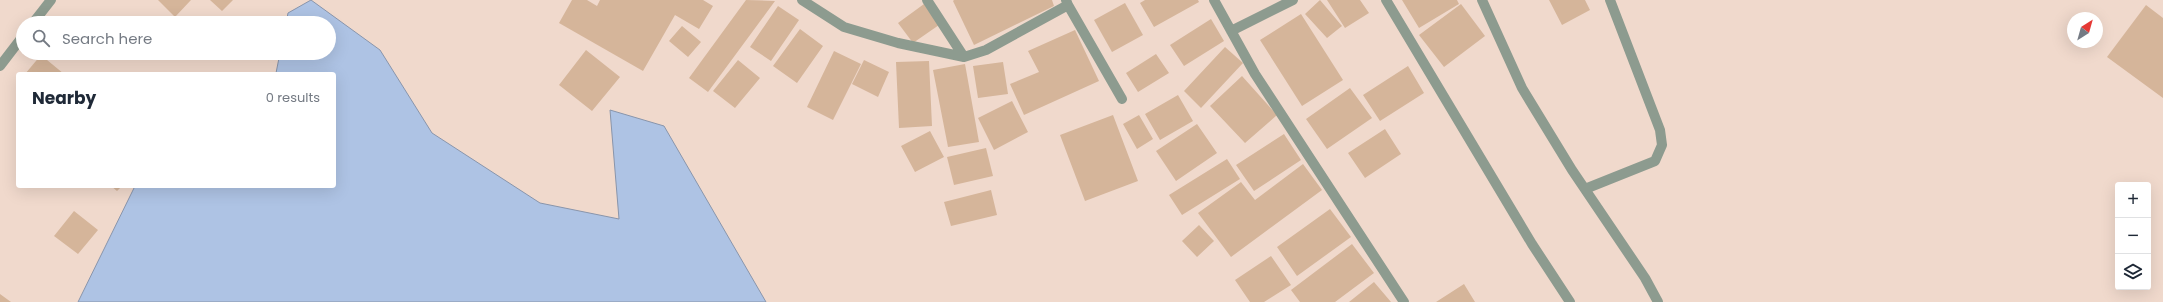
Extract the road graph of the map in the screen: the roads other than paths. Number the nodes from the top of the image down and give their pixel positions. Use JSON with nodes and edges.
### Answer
{"nodes":[{"id":1,"x":51,"y":0,"type":"edge"},
{"id":2,"x":802,"y":0,"type":"edge"},
{"id":3,"x":927,"y":0,"type":"edge"},
{"id":4,"x":1214,"y":0,"type":"edge"},
{"id":5,"x":1293,"y":0,"type":"edge"},
{"id":6,"x":1386,"y":0,"type":"edge"},
{"id":7,"x":1482,"y":0,"type":"edge"},
{"id":8,"x":1610,"y":0,"type":"edge"},
{"id":9,"x":1067,"y":3,"type":"edge"},
{"id":10,"x":38,"y":16,"type":"edge"},
{"id":11,"x":1231,"y":31,"type":"junction"},
{"id":12,"x":16,"y":45,"type":"edge"},
{"id":13,"x":964,"y":58,"type":"junction"},
{"id":14,"x":0,"y":66,"type":"edge"},
{"id":15,"x":1122,"y":99,"type":"dead end"},
{"id":16,"x":1585,"y":189,"type":"junction"},
{"id":17,"x":1404,"y":302,"type":"edge"},
{"id":18,"x":1570,"y":302,"type":"edge"},
{"id":19,"x":1658,"y":302,"type":"edge"}],
"edges":[{"from":1,"to":10,"type":"street"},
{"from":2,"to":13,"type":"street"},
{"from":3,"to":13,"type":"street"},
{"from":4,"to":11,"type":"street"},
{"from":5,"to":11,"type":"street"},
{"from":6,"to":18,"type":"street"},
{"from":7,"to":16,"type":"street"},
{"from":8,"to":16,"type":"street"},
{"from":9,"to":13,"type":"street"},
{"from":9,"to":15,"type":"street"},
{"from":11,"to":17,"type":"street"},
{"from":12,"to":14,"type":"street"},
{"from":16,"to":19,"type":"street"}]}
